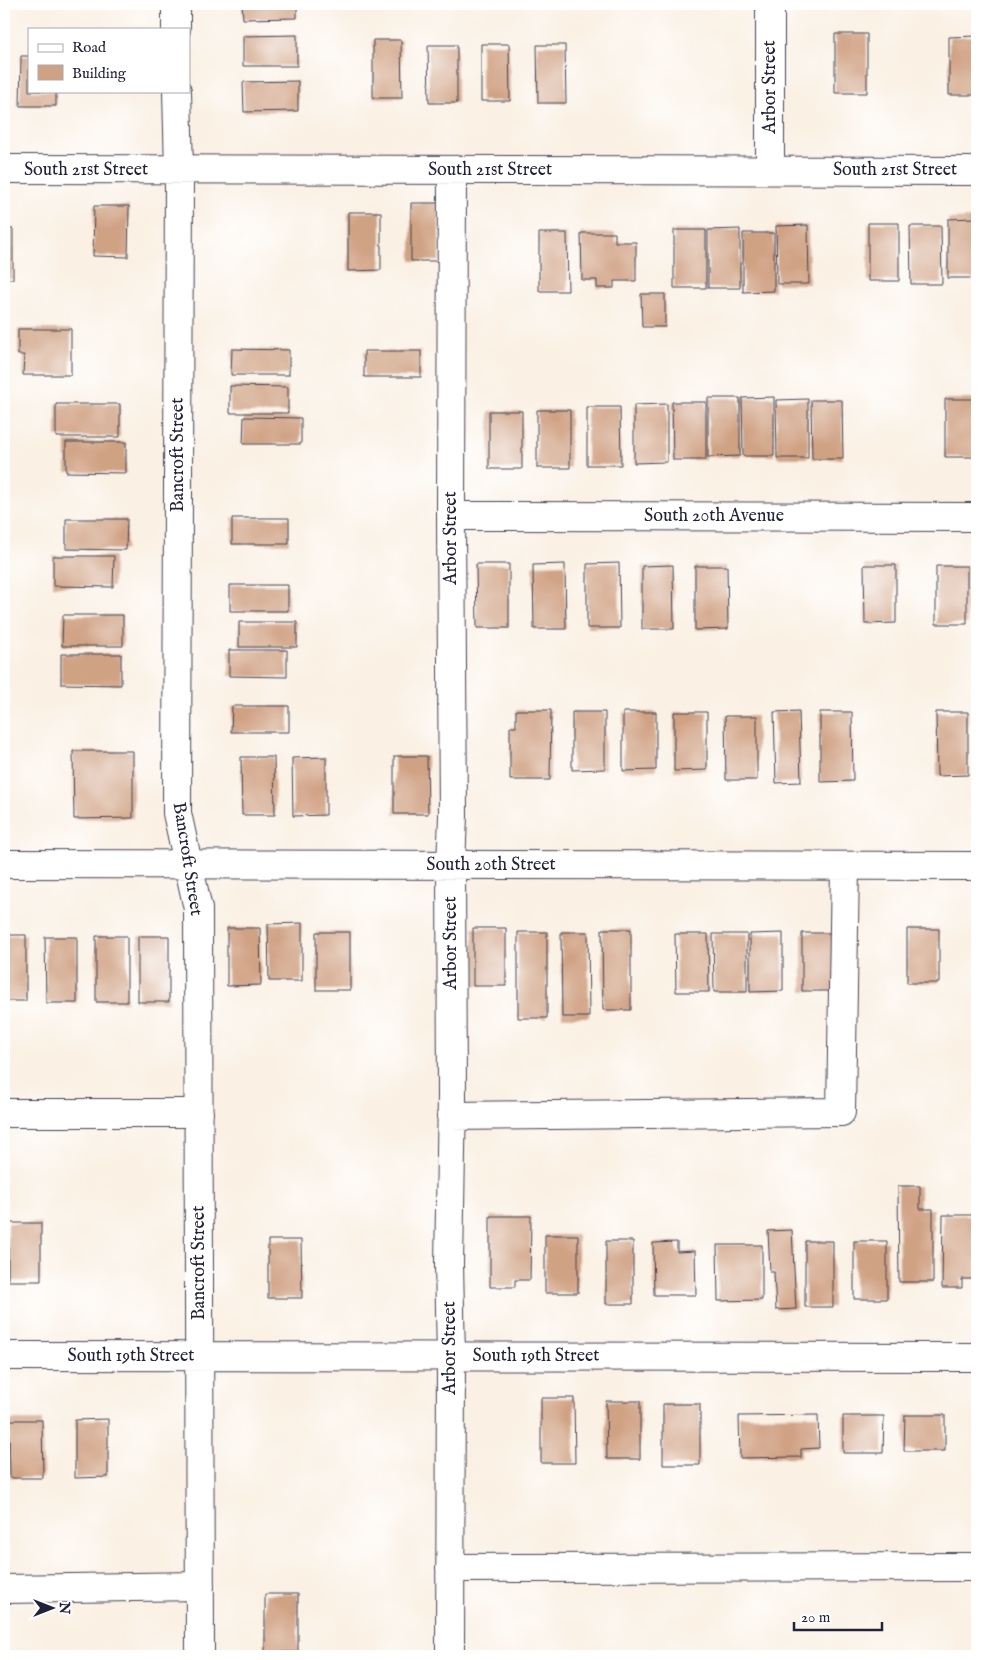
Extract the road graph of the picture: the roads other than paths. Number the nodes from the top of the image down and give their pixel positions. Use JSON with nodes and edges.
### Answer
{"nodes":[{"id":1,"x":176,"y":4,"type":"edge"},
{"id":2,"x":770,"y":4,"type":"edge"},
{"id":3,"x":176,"y":28,"type":"edge"},
{"id":4,"x":177,"y":92,"type":"edge"},
{"id":5,"x":4,"y":169,"type":"edge"},
{"id":6,"x":179,"y":170,"type":"junction"},
{"id":7,"x":452,"y":170,"type":"junction"},
{"id":8,"x":770,"y":170,"type":"junction"},
{"id":9,"x":977,"y":171,"type":"edge"},
{"id":10,"x":451,"y":516,"type":"junction"},
{"id":11,"x":977,"y":516,"type":"edge"},
{"id":12,"x":4,"y":864,"type":"edge"},
{"id":13,"x":187,"y":865,"type":"junction"},
{"id":14,"x":451,"y":865,"type":"junction"},
{"id":15,"x":845,"y":866,"type":"junction"},
{"id":16,"x":977,"y":866,"type":"edge"},
{"id":17,"x":4,"y":1113,"type":"edge"},
{"id":18,"x":199,"y":1113,"type":"junction"},
{"id":19,"x":451,"y":1116,"type":"junction"},
{"id":20,"x":4,"y":1356,"type":"edge"},
{"id":21,"x":200,"y":1356,"type":"junction"},
{"id":22,"x":451,"y":1356,"type":"junction"},
{"id":23,"x":977,"y":1357,"type":"edge"},
{"id":24,"x":977,"y":1567,"type":"edge"},
{"id":25,"x":450,"y":1568,"type":"junction"},
{"id":26,"x":200,"y":1586,"type":"junction"},
{"id":27,"x":4,"y":1589,"type":"edge"},
{"id":28,"x":200,"y":1656,"type":"edge"},
{"id":29,"x":450,"y":1656,"type":"edge"}],
"edges":[{"from":1,"to":3,"type":"street"},
{"from":2,"to":8,"type":"street","name":"Arbor Street"},
{"from":4,"to":6,"type":"street","name":"Bancroft Street"},
{"from":5,"to":6,"type":"street","name":"South 21st Street"},
{"from":6,"to":7,"type":"street","name":"South 21st Street"},
{"from":6,"to":13,"type":"street","name":"Bancroft Street"},
{"from":7,"to":8,"type":"street","name":"South 21st Street"},
{"from":7,"to":10,"type":"street","name":"Arbor Street"},
{"from":8,"to":9,"type":"street","name":"South 21st Street"},
{"from":10,"to":11,"type":"street","name":"South 20th Avenue"},
{"from":10,"to":14,"type":"street","name":"Arbor Street"},
{"from":12,"to":13,"type":"street","name":"South 20th Street"},
{"from":13,"to":14,"type":"street","name":"South 20th Street"},
{"from":13,"to":18,"type":"street","name":"Bancroft Street"},
{"from":14,"to":15,"type":"street","name":"South 20th Street"},
{"from":14,"to":19,"type":"street","name":"Arbor Street"},
{"from":15,"to":16,"type":"street","name":"South 20th Street"},
{"from":15,"to":19,"type":"street"},
{"from":17,"to":18,"type":"street"},
{"from":18,"to":21,"type":"street","name":"Bancroft Street"},
{"from":19,"to":22,"type":"street","name":"Arbor Street"},
{"from":20,"to":21,"type":"street","name":"South 19th Street"},
{"from":21,"to":22,"type":"street","name":"South 19th Street"},
{"from":21,"to":26,"type":"street","name":"Bancroft Street"},
{"from":22,"to":23,"type":"street","name":"South 19th Street"},
{"from":22,"to":25,"type":"street","name":"Arbor Street"},
{"from":24,"to":25,"type":"street"},
{"from":25,"to":29,"type":"street","name":"Arbor Street"},
{"from":26,"to":27,"type":"street"},
{"from":26,"to":28,"type":"street","name":"Bancroft Street"}]}
